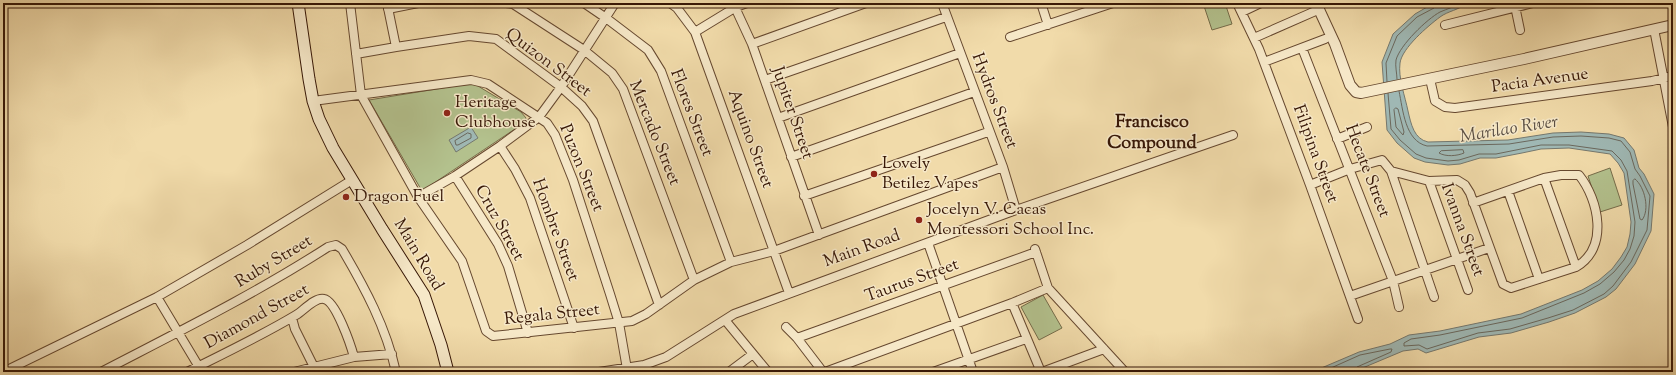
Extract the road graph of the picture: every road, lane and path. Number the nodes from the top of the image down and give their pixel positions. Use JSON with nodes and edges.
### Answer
{"nodes":[{"id":1,"x":298,"y":3,"type":"edge"},
{"id":2,"x":350,"y":3,"type":"edge"},
{"id":3,"x":418,"y":3,"type":"edge"},
{"id":4,"x":506,"y":3,"type":"edge"},
{"id":5,"x":584,"y":3,"type":"edge"},
{"id":6,"x":615,"y":3,"type":"edge"},
{"id":7,"x":670,"y":3,"type":"edge"},
{"id":8,"x":747,"y":3,"type":"edge"},
{"id":9,"x":866,"y":3,"type":"edge"},
{"id":10,"x":942,"y":3,"type":"edge"},
{"id":11,"x":1041,"y":3,"type":"edge"},
{"id":12,"x":1113,"y":3,"type":"edge"},
{"id":13,"x":1238,"y":3,"type":"edge"},
{"id":14,"x":1261,"y":3,"type":"edge"},
{"id":15,"x":1533,"y":3,"type":"edge"},
{"id":16,"x":735,"y":5,"type":"edge"},
{"id":17,"x":388,"y":6,"type":"edge"},
{"id":18,"x":1318,"y":6,"type":"edge"},
{"id":19,"x":1516,"y":6,"type":"junction"},
{"id":20,"x":1242,"y":12,"type":"junction"},
{"id":21,"x":946,"y":17,"type":"junction"},
{"id":22,"x":606,"y":18,"type":"junction"},
{"id":23,"x":1048,"y":25,"type":"junction"},
{"id":24,"x":1445,"y":25,"type":"dead end"},
{"id":25,"x":1673,"y":25,"type":"edge"},
{"id":26,"x":1654,"y":29,"type":"junction"},
{"id":27,"x":1520,"y":30,"type":"dead end"},
{"id":28,"x":695,"y":32,"type":"junction"},
{"id":29,"x":1010,"y":38,"type":"dead end"},
{"id":30,"x":1254,"y":38,"type":"junction"},
{"id":31,"x":1325,"y":39,"type":"dead end"},
{"id":32,"x":752,"y":44,"type":"junction"},
{"id":33,"x":396,"y":47,"type":"junction"},
{"id":34,"x":1302,"y":48,"type":"junction"},
{"id":35,"x":584,"y":50,"type":"junction"},
{"id":36,"x":960,"y":52,"type":"junction"},
{"id":37,"x":356,"y":54,"type":"junction"},
{"id":38,"x":1264,"y":62,"type":"junction"},
{"id":39,"x":1669,"y":77,"type":"edge"},
{"id":40,"x":1430,"y":79,"type":"junction"},
{"id":41,"x":765,"y":80,"type":"junction"},
{"id":42,"x":561,"y":87,"type":"junction"},
{"id":43,"x":974,"y":92,"type":"junction"},
{"id":44,"x":361,"y":96,"type":"junction"},
{"id":45,"x":313,"y":101,"type":"junction"},
{"id":46,"x":539,"y":117,"type":"junction"},
{"id":47,"x":778,"y":118,"type":"junction"},
{"id":48,"x":1673,"y":125,"type":"edge"},
{"id":49,"x":1367,"y":127,"type":"dead end"},
{"id":50,"x":988,"y":132,"type":"junction"},
{"id":51,"x":1233,"y":135,"type":"dead end"},
{"id":52,"x":1338,"y":139,"type":"junction"},
{"id":53,"x":500,"y":146,"type":"junction"},
{"id":54,"x":791,"y":157,"type":"junction"},
{"id":55,"x":1003,"y":167,"type":"junction"},
{"id":56,"x":1350,"y":169,"type":"junction"},
{"id":57,"x":1391,"y":171,"type":"junction"},
{"id":58,"x":455,"y":176,"type":"junction"},
{"id":59,"x":1544,"y":178,"type":"junction"},
{"id":60,"x":352,"y":180,"type":"junction"},
{"id":61,"x":1429,"y":180,"type":"junction"},
{"id":62,"x":1310,"y":184,"type":"junction"},
{"id":63,"x":1508,"y":191,"type":"junction"},
{"id":64,"x":804,"y":196,"type":"junction"},
{"id":65,"x":418,"y":197,"type":"junction"},
{"id":66,"x":1473,"y":203,"type":"junction"},
{"id":67,"x":1016,"y":210,"type":"junction"},
{"id":68,"x":819,"y":235,"type":"junction"},
{"id":69,"x":928,"y":243,"type":"junction"},
{"id":70,"x":1489,"y":248,"type":"junction"},
{"id":71,"x":774,"y":251,"type":"junction"},
{"id":72,"x":1457,"y":258,"type":"junction"},
{"id":73,"x":730,"y":262,"type":"junction"},
{"id":74,"x":1576,"y":267,"type":"junction"},
{"id":75,"x":1424,"y":270,"type":"junction"},
{"id":76,"x":1539,"y":279,"type":"junction"},
{"id":77,"x":694,"y":280,"type":"junction"},
{"id":78,"x":1393,"y":281,"type":"junction"},
{"id":79,"x":943,"y":286,"type":"junction"},
{"id":80,"x":1048,"y":288,"type":"junction"},
{"id":81,"x":1468,"y":290,"type":"dead end"},
{"id":82,"x":789,"y":293,"type":"junction"},
{"id":83,"x":1350,"y":296,"type":"junction"},
{"id":84,"x":157,"y":297,"type":"junction"},
{"id":85,"x":1434,"y":297,"type":"dead end"},
{"id":86,"x":1012,"y":303,"type":"junction"},
{"id":87,"x":659,"y":306,"type":"junction"},
{"id":88,"x":1399,"y":307,"type":"dead end"},
{"id":89,"x":292,"y":318,"type":"junction"},
{"id":90,"x":1358,"y":319,"type":"dead end"},
{"id":91,"x":725,"y":320,"type":"junction"},
{"id":92,"x":956,"y":322,"type":"junction"},
{"id":93,"x":619,"y":323,"type":"junction"},
{"id":94,"x":786,"y":327,"type":"dead end"},
{"id":95,"x":574,"y":328,"type":"junction"},
{"id":96,"x":177,"y":333,"type":"junction"},
{"id":97,"x":528,"y":333,"type":"junction"},
{"id":98,"x":797,"y":338,"type":"junction"},
{"id":99,"x":1026,"y":339,"type":"junction"},
{"id":100,"x":1104,"y":349,"type":"junction"},
{"id":101,"x":392,"y":354,"type":"junction"},
{"id":102,"x":753,"y":354,"type":"junction"},
{"id":103,"x":354,"y":357,"type":"junction"},
{"id":104,"x":969,"y":359,"type":"junction"},
{"id":105,"x":314,"y":367,"type":"junction"},
{"id":106,"x":200,"y":369,"type":"edge"},
{"id":107,"x":627,"y":369,"type":"junction"},
{"id":108,"x":3,"y":372,"type":"edge"},
{"id":109,"x":101,"y":372,"type":"edge"},
{"id":110,"x":187,"y":372,"type":"edge"},
{"id":111,"x":294,"y":372,"type":"edge"},
{"id":112,"x":396,"y":372,"type":"edge"},
{"id":113,"x":448,"y":372,"type":"edge"},
{"id":114,"x":599,"y":372,"type":"edge"},
{"id":115,"x":729,"y":372,"type":"edge"},
{"id":116,"x":768,"y":372,"type":"edge"},
{"id":117,"x":824,"y":372,"type":"edge"},
{"id":118,"x":933,"y":372,"type":"edge"},
{"id":119,"x":973,"y":372,"type":"edge"},
{"id":120,"x":1041,"y":372,"type":"edge"},
{"id":121,"x":1125,"y":372,"type":"edge"}],
"edges":[{"from":1,"to":45,"type":"main road","name":"Main Road"},
{"from":2,"to":37,"type":"street","name":"Regala Street"},
{"from":3,"to":17,"type":"street"},
{"from":4,"to":35,"type":"street","name":"Mercado Street"},
{"from":5,"to":22,"type":"street","name":"Flores Street"},
{"from":6,"to":22,"type":"street"},
{"from":7,"to":28,"type":"street","name":"Aquino Street"},
{"from":8,"to":16,"type":"street"},
{"from":9,"to":32,"type":"street"},
{"from":10,"to":21,"type":"street","name":"Hydros Street"},
{"from":11,"to":23,"type":"street"},
{"from":12,"to":23,"type":"street"},
{"from":13,"to":20,"type":"street","name":"Filipina Street"},
{"from":14,"to":20,"type":"street"},
{"from":15,"to":19,"type":"street"},
{"from":16,"to":28,"type":"street"},
{"from":16,"to":32,"type":"street","name":"Jupiter Street"},
{"from":17,"to":33,"type":"street"},
{"from":18,"to":30,"type":"street"},
{"from":18,"to":40,"type":"street"},
{"from":19,"to":24,"type":"street"},
{"from":19,"to":27,"type":"street"},
{"from":20,"to":30,"type":"street","name":"Filipina Street"},
{"from":21,"to":36,"type":"street","name":"Hydros Street"},
{"from":21,"to":41,"type":"street"},
{"from":22,"to":35,"type":"street"},
{"from":22,"to":73,"type":"street","name":"Flores Street"},
{"from":23,"to":29,"type":"street"},
{"from":25,"to":26,"type":"street"},
{"from":26,"to":39,"type":"street"},
{"from":26,"to":40,"type":"street"},
{"from":28,"to":71,"type":"street","name":"Aquino Street"},
{"from":30,"to":38,"type":"street","name":"Filipina Street"},
{"from":31,"to":34,"type":"street"},
{"from":32,"to":41,"type":"street","name":"Jupiter Street"},
{"from":33,"to":37,"type":"street","name":"Quizon Street"},
{"from":33,"to":42,"type":"street","name":"Quizon Street"},
{"from":34,"to":38,"type":"street"},
{"from":34,"to":52,"type":"street","name":"Hecate Street"},
{"from":35,"to":42,"type":"street"},
{"from":35,"to":77,"type":"street","name":"Mercado Street"},
{"from":36,"to":43,"type":"street","name":"Hydros Street"},
{"from":36,"to":47,"type":"street"},
{"from":37,"to":44,"type":"street","name":"Regala Street"},
{"from":38,"to":62,"type":"street","name":"Filipina Street"},
{"from":39,"to":40,"type":"street","name":"Pacia Avenue"},
{"from":39,"to":48,"type":"street"},
{"from":41,"to":47,"type":"street","name":"Jupiter Street"},
{"from":42,"to":46,"type":"street"},
{"from":42,"to":87,"type":"street","name":"Quizon Street"},
{"from":43,"to":50,"type":"street","name":"Hydros Street"},
{"from":43,"to":54,"type":"street"},
{"from":44,"to":45,"type":"street","name":"Puzon Street"},
{"from":44,"to":46,"type":"street","name":"Puzon Street"},
{"from":44,"to":65,"type":"street","name":"Regala Street"},
{"from":45,"to":60,"type":"main road","name":"Main Road"},
{"from":46,"to":53,"type":"street"},
{"from":46,"to":93,"type":"street","name":"Puzon Street"},
{"from":47,"to":54,"type":"street","name":"Jupiter Street"},
{"from":49,"to":52,"type":"street"},
{"from":50,"to":55,"type":"street","name":"Hydros Street"},
{"from":50,"to":64,"type":"street"},
{"from":51,"to":67,"type":"street","name":"Main Road"},
{"from":52,"to":56,"type":"street","name":"Hecate Street"},
{"from":53,"to":58,"type":"street"},
{"from":53,"to":95,"type":"street","name":"Hombre Street"},
{"from":54,"to":64,"type":"street","name":"Jupiter Street"},
{"from":55,"to":67,"type":"street","name":"Hydros Street"},
{"from":55,"to":68,"type":"street","name":"Regala Street"},
{"from":56,"to":57,"type":"street"},
{"from":56,"to":62,"type":"street"},
{"from":56,"to":78,"type":"street","name":"Hecate Street"},
{"from":57,"to":61,"type":"street"},
{"from":57,"to":75,"type":"street"},
{"from":58,"to":65,"type":"street"},
{"from":58,"to":97,"type":"street","name":"Cruz Street"},
{"from":59,"to":63,"type":"street"},
{"from":59,"to":74,"type":"street"},
{"from":59,"to":74,"type":"street"},
{"from":60,"to":84,"type":"street"},
{"from":60,"to":113,"type":"main road","name":"Main Road"},
{"from":61,"to":66,"type":"street"},
{"from":61,"to":72,"type":"street","name":"Ivanna Street"},
{"from":62,"to":83,"type":"street","name":"Filipina Street"},
{"from":63,"to":66,"type":"street"},
{"from":63,"to":76,"type":"street"},
{"from":64,"to":68,"type":"street","name":"Jupiter Street"},
{"from":65,"to":97,"type":"street","name":"Regala Street"},
{"from":66,"to":70,"type":"street"},
{"from":67,"to":69,"type":"street","name":"Main Road"},
{"from":68,"to":71,"type":"street","name":"Regala Street"},
{"from":69,"to":79,"type":"street"},
{"from":69,"to":82,"type":"street","name":"Main Road"},
{"from":70,"to":72,"type":"street"},
{"from":70,"to":76,"type":"street"},
{"from":71,"to":73,"type":"street","name":"Regala Street"},
{"from":71,"to":82,"type":"street","name":"Aquino Street"},
{"from":72,"to":75,"type":"street"},
{"from":72,"to":81,"type":"street","name":"Ivanna Street"},
{"from":73,"to":77,"type":"street","name":"Regala Street"},
{"from":74,"to":76,"type":"street"},
{"from":75,"to":78,"type":"street"},
{"from":75,"to":85,"type":"street"},
{"from":77,"to":87,"type":"street","name":"Regala Street"},
{"from":78,"to":83,"type":"street"},
{"from":78,"to":88,"type":"street","name":"Hecate Street"},
{"from":79,"to":80,"type":"street","name":"Taurus Street"},
{"from":79,"to":92,"type":"street"},
{"from":79,"to":98,"type":"street","name":"Taurus Street"},
{"from":80,"to":86,"type":"street"},
{"from":80,"to":100,"type":"street"},
{"from":82,"to":91,"type":"street","name":"Main Road"},
{"from":83,"to":90,"type":"street","name":"Filipina Street"},
{"from":84,"to":96,"type":"street"},
{"from":84,"to":108,"type":"street"},
{"from":86,"to":92,"type":"street"},
{"from":86,"to":99,"type":"street"},
{"from":87,"to":93,"type":"street","name":"Regala Street"},
{"from":89,"to":103,"type":"street","name":"Diamond Street"},
{"from":89,"to":105,"type":"street"},
{"from":89,"to":106,"type":"street","name":"Diamond Street"},
{"from":91,"to":102,"type":"street"},
{"from":91,"to":107,"type":"street","name":"Main Road"},
{"from":92,"to":104,"type":"street"},
{"from":92,"to":117,"type":"street"},
{"from":93,"to":95,"type":"street","name":"Regala Street"},
{"from":93,"to":107,"type":"street","name":"Puzon Street"},
{"from":94,"to":98,"type":"street"},
{"from":95,"to":97,"type":"street","name":"Regala Street"},
{"from":96,"to":101,"type":"street","name":"Ruby Street"},
{"from":96,"to":106,"type":"street"},
{"from":96,"to":109,"type":"street","name":"Ruby Street"},
{"from":98,"to":117,"type":"street"},
{"from":99,"to":104,"type":"street"},
{"from":99,"to":120,"type":"street"},
{"from":100,"to":120,"type":"street"},
{"from":100,"to":121,"type":"street"},
{"from":101,"to":103,"type":"street"},
{"from":101,"to":112,"type":"street","name":"Ruby Street"},
{"from":102,"to":115,"type":"street"},
{"from":102,"to":116,"type":"street"},
{"from":103,"to":105,"type":"street"},
{"from":104,"to":118,"type":"street"},
{"from":104,"to":119,"type":"street"},
{"from":105,"to":111,"type":"street"},
{"from":106,"to":110,"type":"street","name":"Diamond Street"},
{"from":107,"to":114,"type":"street","name":"Main Road"}]}
